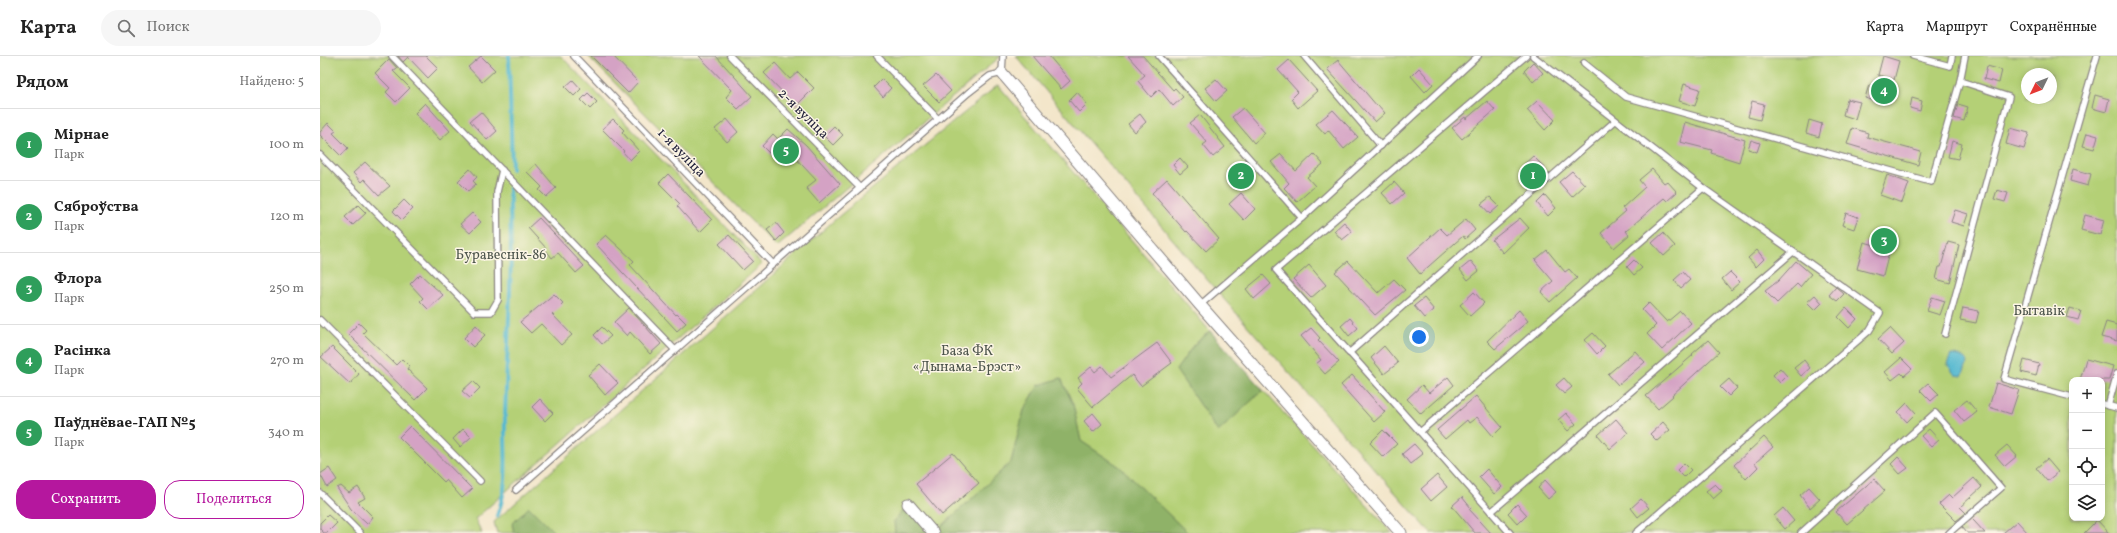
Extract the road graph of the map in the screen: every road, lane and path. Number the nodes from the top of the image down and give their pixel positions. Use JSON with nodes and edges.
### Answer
{"nodes":[{"id":1,"x":392,"y":56,"type":"edge"},
{"id":2,"x":574,"y":56,"type":"edge"},
{"id":3,"x":730,"y":56,"type":"edge"},
{"id":4,"x":877,"y":56,"type":"edge"},
{"id":5,"x":1002,"y":56,"type":"edge"},
{"id":6,"x":1159,"y":56,"type":"edge"},
{"id":7,"x":1304,"y":56,"type":"edge"},
{"id":8,"x":1478,"y":56,"type":"edge"},
{"id":9,"x":1526,"y":56,"type":"edge"},
{"id":10,"x":1532,"y":56,"type":"edge"},
{"id":11,"x":1913,"y":56,"type":"edge"},
{"id":12,"x":1952,"y":56,"type":"edge"},
{"id":13,"x":1965,"y":56,"type":"edge"},
{"id":14,"x":2097,"y":56,"type":"edge"},
{"id":15,"x":1584,"y":63,"type":"dead end"},
{"id":16,"x":1002,"y":73,"type":"junction"},
{"id":17,"x":1960,"y":81,"type":"junction"},
{"id":18,"x":938,"y":119,"type":"junction"},
{"id":19,"x":1615,"y":121,"type":"junction"},
{"id":20,"x":1381,"y":146,"type":"junction"},
{"id":21,"x":320,"y":155,"type":"edge"},
{"id":22,"x":502,"y":170,"type":"junction"},
{"id":23,"x":860,"y":188,"type":"junction"},
{"id":24,"x":1703,"y":188,"type":"junction"},
{"id":25,"x":1302,"y":218,"type":"junction"},
{"id":26,"x":1793,"y":252,"type":"junction"},
{"id":27,"x":773,"y":264,"type":"junction"},
{"id":28,"x":1200,"y":305,"type":"junction"},
{"id":29,"x":320,"y":320,"type":"edge"},
{"id":30,"x":1945,"y":334,"type":"dead end"},
{"id":31,"x":675,"y":350,"type":"junction"},
{"id":32,"x":1349,"y":353,"type":"junction"},
{"id":33,"x":2117,"y":374,"type":"edge"},
{"id":34,"x":2069,"y":396,"type":"edge"},
{"id":35,"x":2105,"y":405,"type":"edge"},
{"id":36,"x":2108,"y":406,"type":"junction"},
{"id":37,"x":2117,"y":408,"type":"edge"},
{"id":38,"x":1420,"y":432,"type":"junction"},
{"id":39,"x":480,"y":481,"type":"dead end"},
{"id":40,"x":516,"y":490,"type":"dead end"},
{"id":41,"x":320,"y":493,"type":"edge"},
{"id":42,"x":908,"y":504,"type":"dead end"},
{"id":43,"x":1491,"y":512,"type":"junction"},
{"id":44,"x":360,"y":533,"type":"edge"},
{"id":45,"x":933,"y":533,"type":"edge"},
{"id":46,"x":1401,"y":533,"type":"edge"},
{"id":47,"x":1510,"y":533,"type":"edge"},
{"id":48,"x":1636,"y":533,"type":"edge"},
{"id":49,"x":1801,"y":533,"type":"edge"},
{"id":50,"x":1949,"y":533,"type":"edge"}],
"edges":[{"from":1,"to":22,"type":"lane"},
{"from":2,"to":27,"type":"lane","name":"1-я вуліца"},
{"from":3,"to":23,"type":"lane","name":"2-я вуліца"},
{"from":4,"to":18,"type":"lane"},
{"from":5,"to":16,"type":"lane"},
{"from":6,"to":25,"type":"lane"},
{"from":7,"to":20,"type":"lane"},
{"from":8,"to":20,"type":"lane"},
{"from":9,"to":32,"type":"lane"},
{"from":10,"to":19,"type":"lane"},
{"from":11,"to":12,"type":"lane"},
{"from":13,"to":17,"type":"lane"},
{"from":14,"to":34,"type":"lane"},
{"from":15,"to":17,"type":"lane"},
{"from":16,"to":18,"type":"lane"},
{"from":16,"to":28,"type":"street"},
{"from":17,"to":30,"type":"lane"},
{"from":18,"to":23,"type":"lane"},
{"from":19,"to":24,"type":"lane"},
{"from":19,"to":32,"type":"lane"},
{"from":20,"to":25,"type":"lane"},
{"from":21,"to":22,"type":"lane"},
{"from":22,"to":31,"type":"lane"},
{"from":23,"to":27,"type":"lane"},
{"from":24,"to":26,"type":"lane"},
{"from":24,"to":38,"type":"lane"},
{"from":25,"to":28,"type":"lane"},
{"from":26,"to":43,"type":"lane"},
{"from":26,"to":48,"type":"lane"},
{"from":27,"to":31,"type":"lane"},
{"from":28,"to":46,"type":"street"},
{"from":29,"to":39,"type":"lane"},
{"from":31,"to":40,"type":"lane"},
{"from":32,"to":38,"type":"lane"},
{"from":33,"to":36,"type":"lane"},
{"from":35,"to":36,"type":"lane"},
{"from":36,"to":37,"type":"lane"},
{"from":38,"to":43,"type":"lane"},
{"from":41,"to":44,"type":"lane"},
{"from":42,"to":45,"type":"street"},
{"from":43,"to":47,"type":"lane"},
{"from":49,"to":50,"type":"lane"}]}
